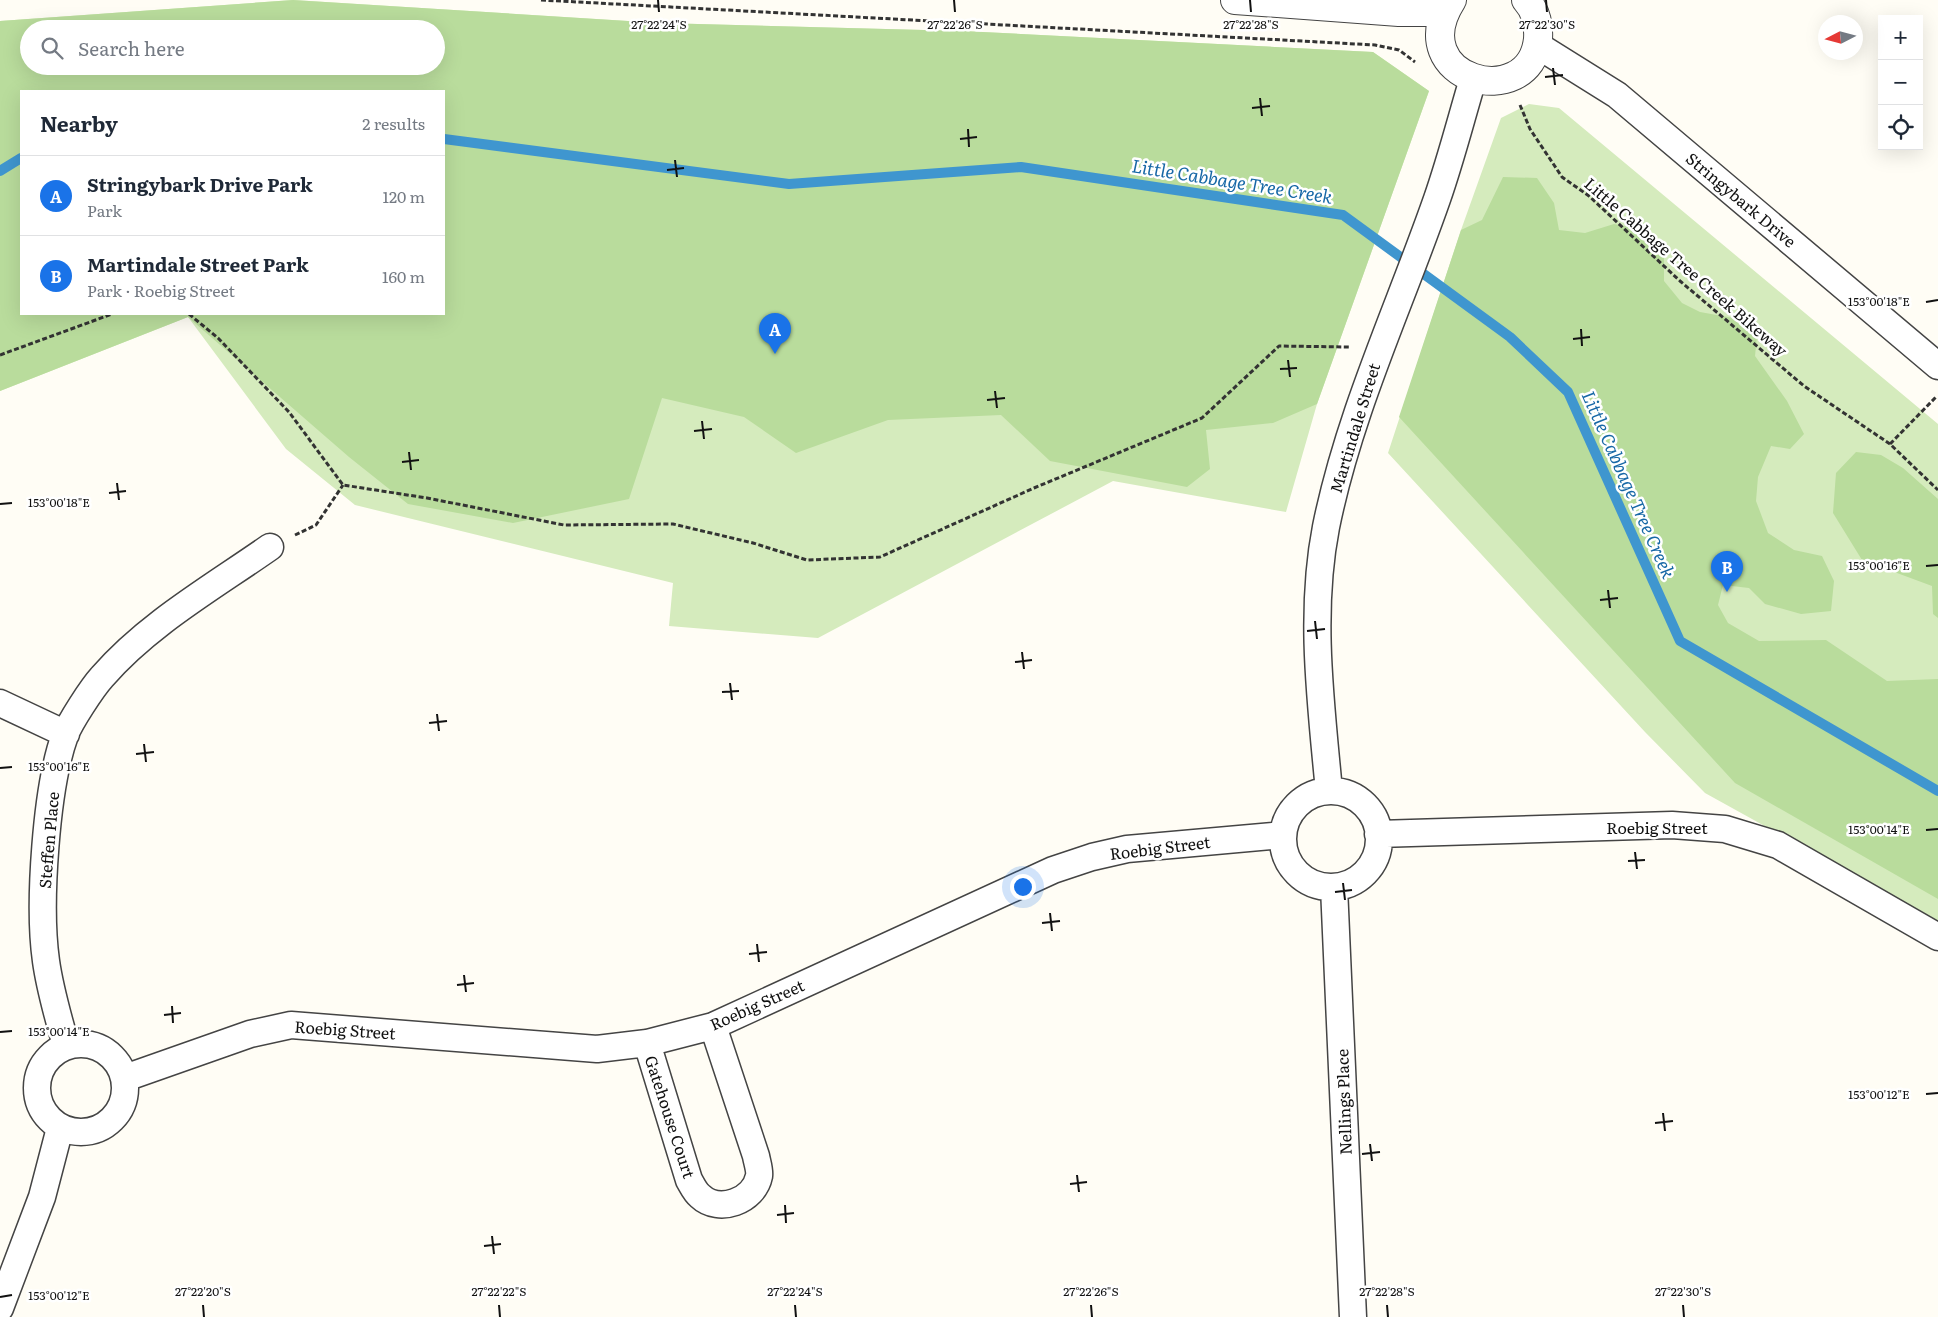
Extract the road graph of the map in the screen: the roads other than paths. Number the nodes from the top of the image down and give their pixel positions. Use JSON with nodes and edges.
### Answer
{"nodes":[{"id":1,"x":1235,"y":0,"type":"edge"},
{"id":2,"x":1526,"y":0,"type":"edge"},
{"id":3,"x":1448,"y":6,"type":"edge"},
{"id":4,"x":1537,"y":45,"type":"junction"},
{"id":5,"x":1473,"y":79,"type":"junction"},
{"id":6,"x":1938,"y":366,"type":"edge"},
{"id":7,"x":270,"y":548,"type":"road end"},
{"id":8,"x":0,"y":703,"type":"edge"},
{"id":9,"x":66,"y":734,"type":"junction"},
{"id":10,"x":1329,"y":791,"type":"junction"},
{"id":11,"x":1378,"y":834,"type":"junction"},
{"id":12,"x":1283,"y":835,"type":"junction"},
{"id":13,"x":1334,"y":887,"type":"junction"},
{"id":14,"x":1938,"y":937,"type":"edge"},
{"id":15,"x":713,"y":1026,"type":"junction"},
{"id":16,"x":647,"y":1043,"type":"junction"},
{"id":17,"x":66,"y":1045,"type":"junction"},
{"id":18,"x":125,"y":1078,"type":"junction"},
{"id":19,"x":60,"y":1128,"type":"junction"},
{"id":20,"x":0,"y":1308,"type":"edge"},
{"id":21,"x":1353,"y":1317,"type":"edge"}],
"edges":[{"from":1,"to":3,"type":"street"},
{"from":2,"to":4,"type":"street"},
{"from":3,"to":5,"type":"street"},
{"from":4,"to":5,"type":"street"},
{"from":4,"to":6,"type":"street","name":"Stringybark Drive"},
{"from":5,"to":10,"type":"street","name":"Martindale Street"},
{"from":7,"to":9,"type":"street","name":"Steffen Place"},
{"from":8,"to":9,"type":"street"},
{"from":9,"to":17,"type":"street","name":"Steffen Place"},
{"from":10,"to":11,"type":"street"},
{"from":10,"to":12,"type":"street"},
{"from":11,"to":13,"type":"street"},
{"from":11,"to":14,"type":"street","name":"Roebig Street"},
{"from":12,"to":13,"type":"street"},
{"from":12,"to":15,"type":"street","name":"Roebig Street"},
{"from":13,"to":21,"type":"street","name":"Nellings Place"},
{"from":15,"to":16,"type":"street","name":"Roebig Street"},
{"from":15,"to":16,"type":"street","name":"Gatehouse Court"},
{"from":16,"to":18,"type":"street","name":"Roebig Street"},
{"from":17,"to":18,"type":"street"},
{"from":17,"to":19,"type":"street"},
{"from":18,"to":19,"type":"street"},
{"from":19,"to":20,"type":"street"}]}
